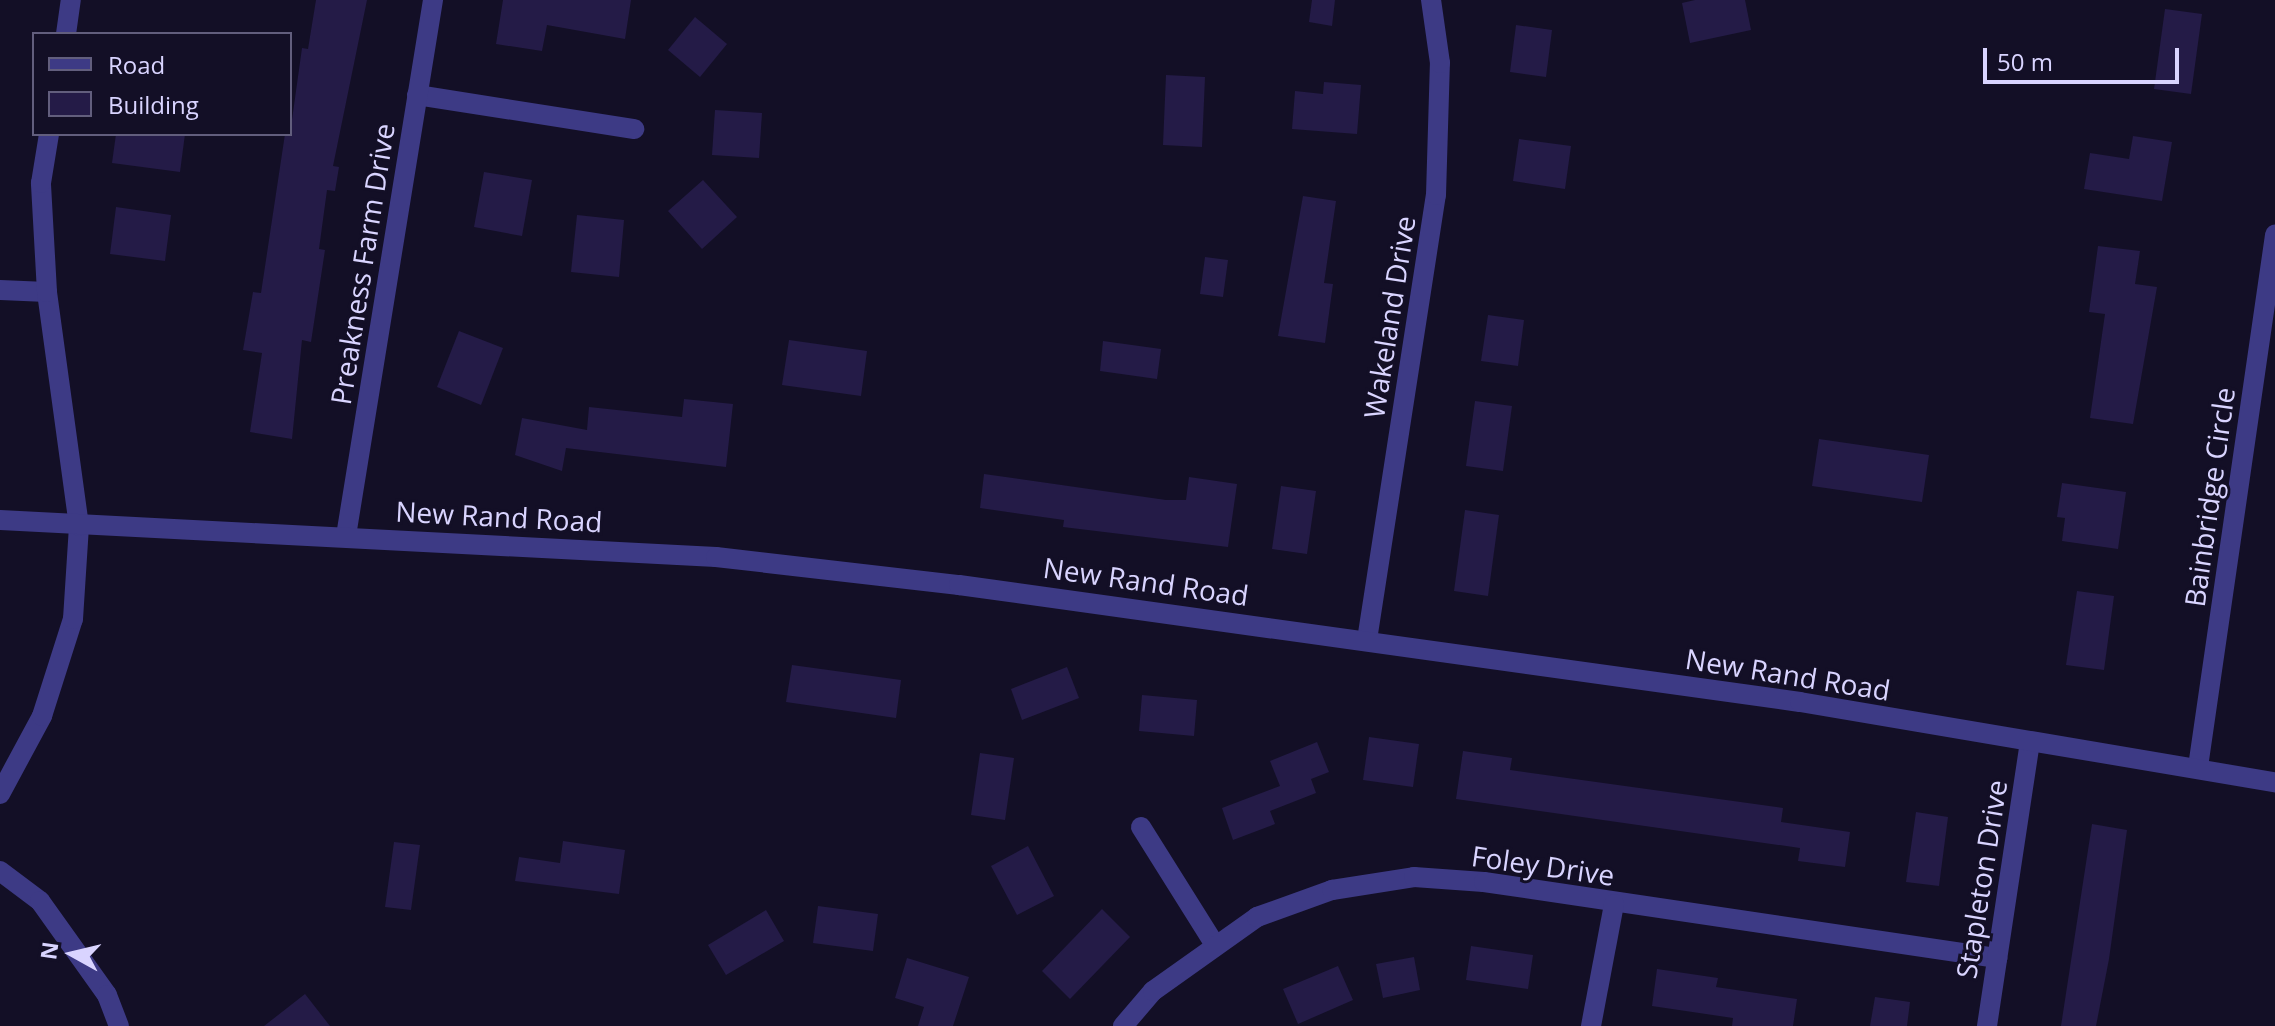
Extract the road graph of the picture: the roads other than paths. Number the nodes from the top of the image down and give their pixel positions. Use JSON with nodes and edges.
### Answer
{"nodes":[{"id":1,"x":71,"y":0,"type":"edge"},
{"id":2,"x":433,"y":0,"type":"edge"},
{"id":3,"x":1431,"y":0,"type":"edge"},
{"id":4,"x":66,"y":32,"type":"edge"},
{"id":5,"x":417,"y":95,"type":"junction"},
{"id":6,"x":634,"y":129,"type":"dead end"},
{"id":7,"x":49,"y":136,"type":"edge"},
{"id":8,"x":2275,"y":235,"type":"edge"},
{"id":9,"x":0,"y":290,"type":"edge"},
{"id":10,"x":47,"y":292,"type":"junction"},
{"id":11,"x":0,"y":520,"type":"edge"},
{"id":12,"x":79,"y":526,"type":"junction"},
{"id":13,"x":346,"y":536,"type":"junction"},
{"id":14,"x":1367,"y":640,"type":"junction"},
{"id":15,"x":2030,"y":741,"type":"junction"},
{"id":16,"x":2198,"y":767,"type":"junction"},
{"id":17,"x":2275,"y":782,"type":"edge"},
{"id":18,"x":0,"y":794,"type":"edge"},
{"id":19,"x":1141,"y":827,"type":"dead end"},
{"id":20,"x":0,"y":871,"type":"edge"},
{"id":21,"x":1614,"y":904,"type":"junction"},
{"id":22,"x":1215,"y":945,"type":"junction"},
{"id":23,"x":1997,"y":958,"type":"junction"},
{"id":24,"x":119,"y":1026,"type":"edge"},
{"id":25,"x":1123,"y":1026,"type":"edge"},
{"id":26,"x":1591,"y":1026,"type":"edge"},
{"id":27,"x":1987,"y":1026,"type":"edge"}],
"edges":[{"from":1,"to":4,"type":"street"},
{"from":2,"to":5,"type":"street","name":"Preakness Farm Drive"},
{"from":3,"to":14,"type":"street","name":"Wakeland Drive"},
{"from":5,"to":6,"type":"street"},
{"from":5,"to":13,"type":"street","name":"Preakness Farm Drive"},
{"from":7,"to":10,"type":"street"},
{"from":8,"to":16,"type":"street","name":"Bainbridge Circle"},
{"from":9,"to":10,"type":"street"},
{"from":10,"to":12,"type":"street"},
{"from":11,"to":12,"type":"street","name":"New Rand Road"},
{"from":12,"to":13,"type":"street","name":"New Rand Road"},
{"from":12,"to":18,"type":"street"},
{"from":13,"to":14,"type":"street","name":"New Rand Road"},
{"from":14,"to":15,"type":"street","name":"New Rand Road"},
{"from":15,"to":16,"type":"street","name":"New Rand Road"},
{"from":15,"to":23,"type":"street","name":"Stapleton Drive"},
{"from":16,"to":17,"type":"street","name":"New Rand Road"},
{"from":19,"to":22,"type":"street"},
{"from":20,"to":24,"type":"street"},
{"from":21,"to":22,"type":"street","name":"Foley Drive"},
{"from":21,"to":23,"type":"street","name":"Foley Drive"},
{"from":21,"to":26,"type":"street"},
{"from":22,"to":25,"type":"street","name":"Foley Drive"},
{"from":23,"to":27,"type":"street","name":"Stapleton Drive"}]}
